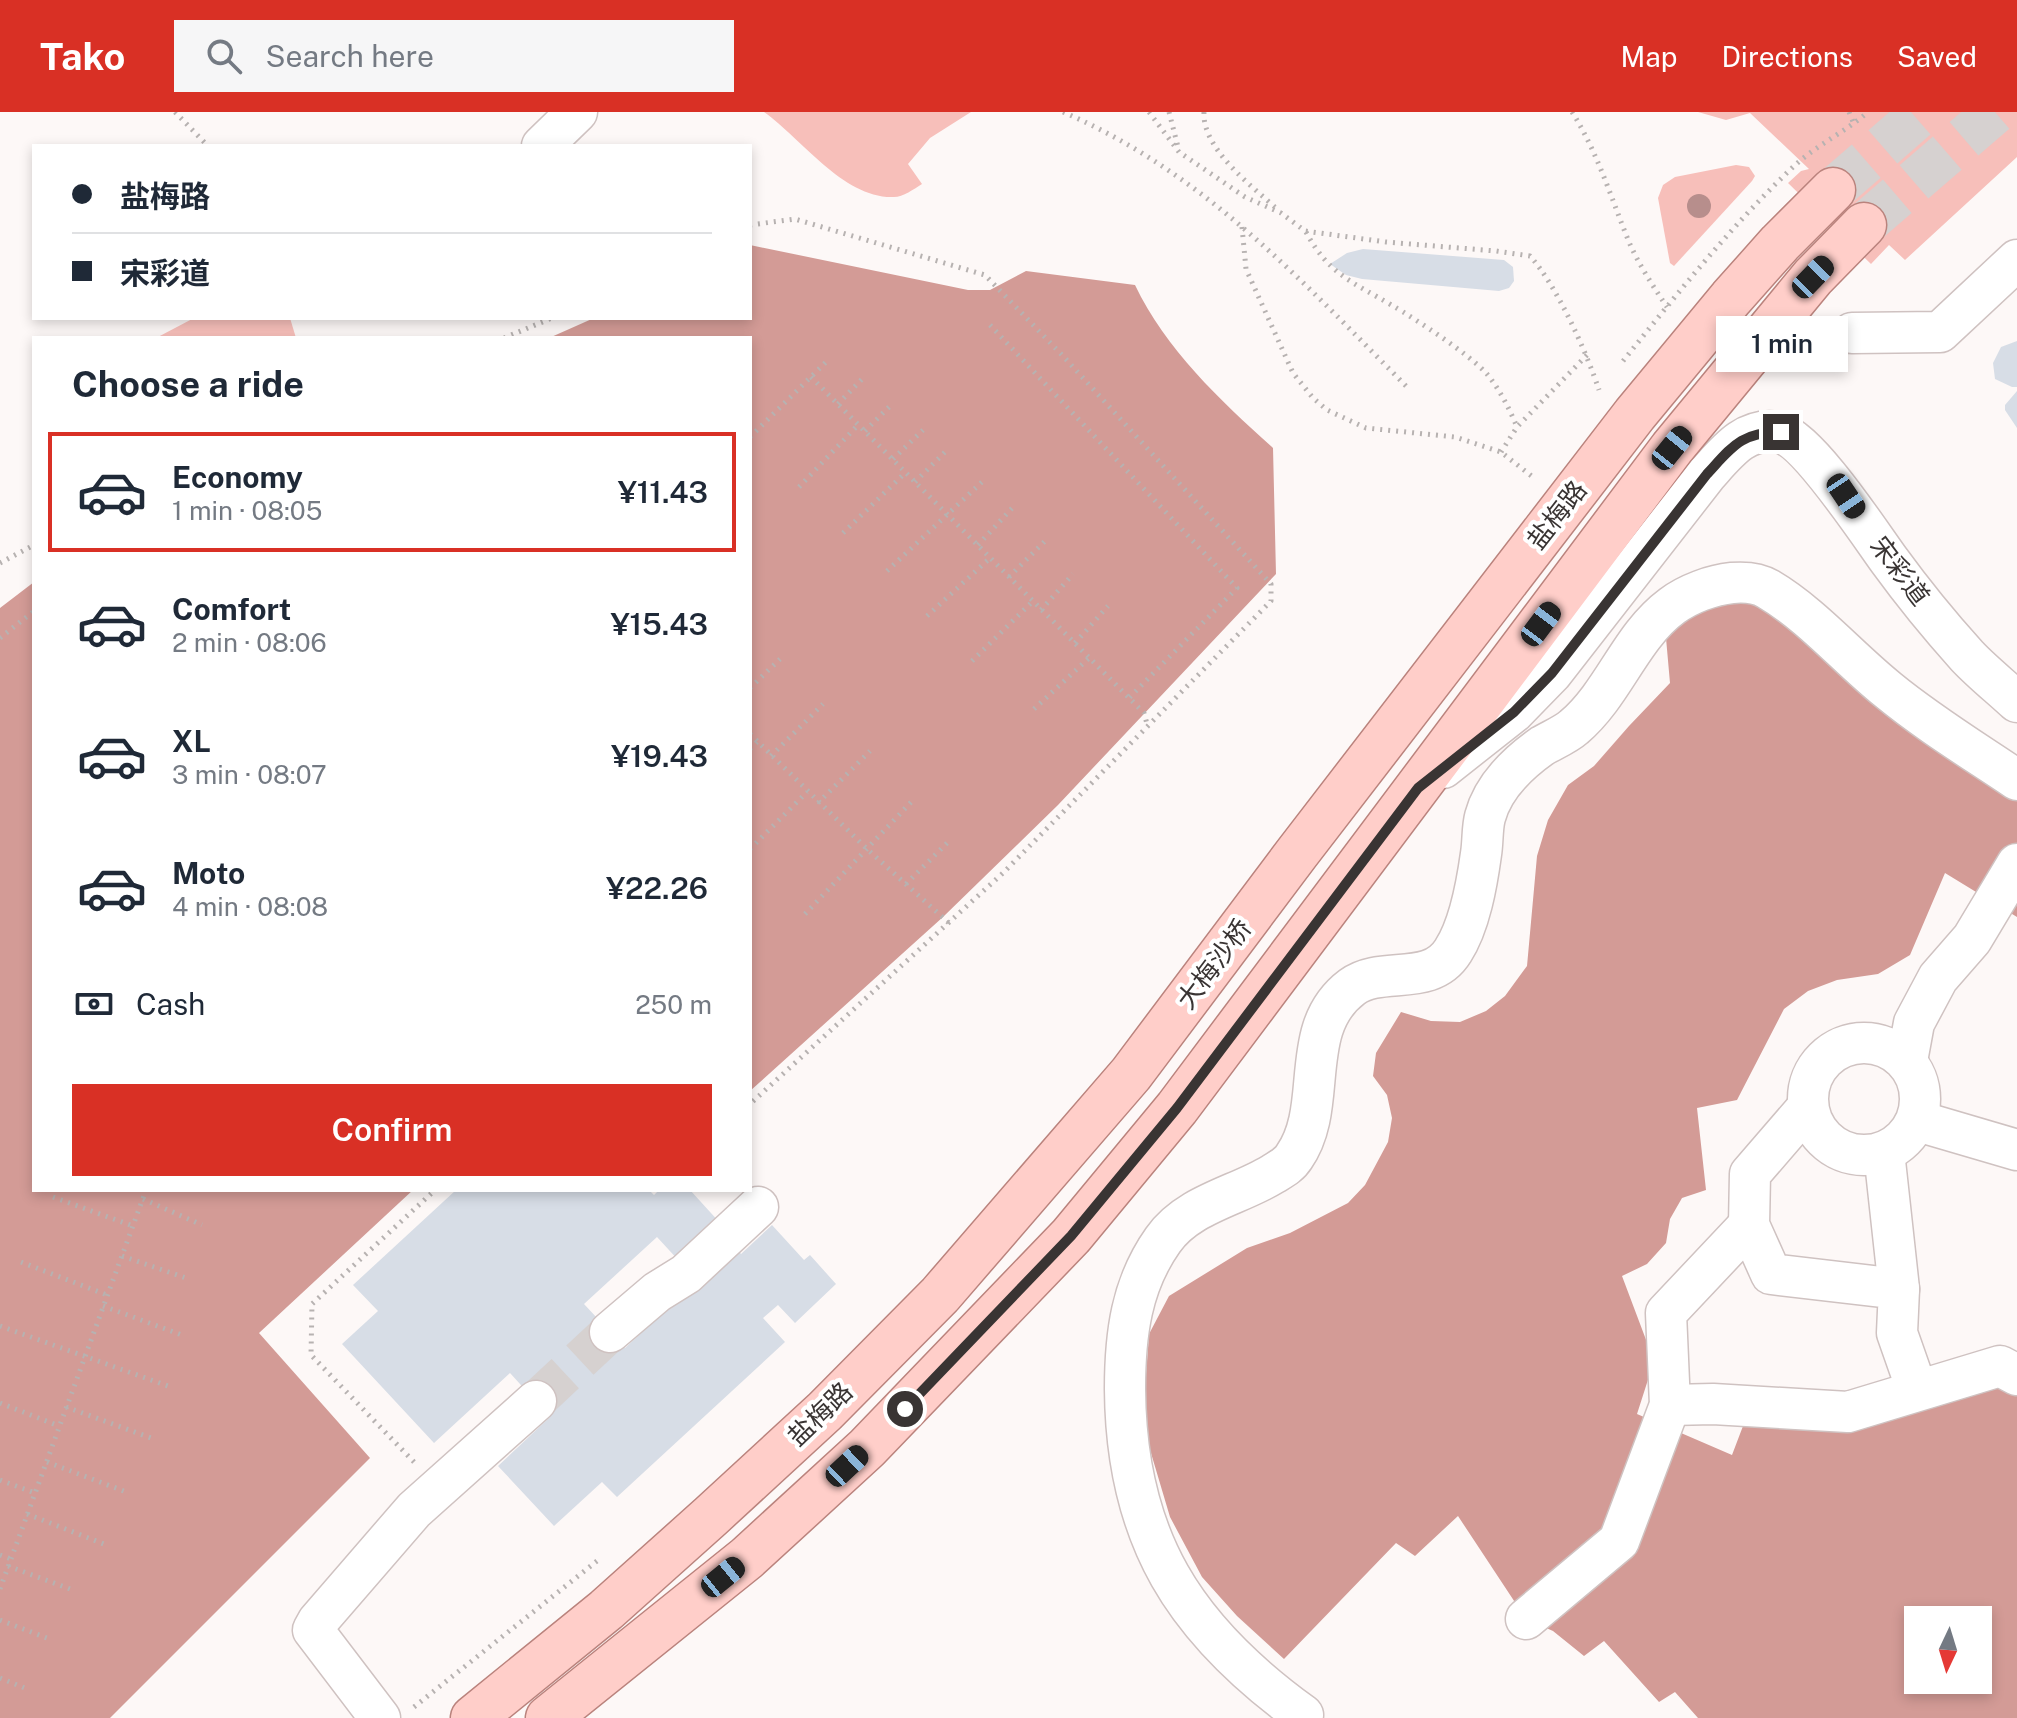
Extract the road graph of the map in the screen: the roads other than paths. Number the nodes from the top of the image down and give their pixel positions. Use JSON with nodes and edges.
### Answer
{"nodes":[{"id":1,"x":577,"y":112,"type":"edge"},
{"id":2,"x":544,"y":144,"type":"edge"},
{"id":3,"x":1833,"y":190,"type":"tunnel mouth"},
{"id":4,"x":1864,"y":225,"type":"tunnel mouth"},
{"id":5,"x":2017,"y":260,"type":"edge"},
{"id":6,"x":1852,"y":333,"type":"dead end"},
{"id":7,"x":2017,"y":702,"type":"edge"},
{"id":8,"x":2017,"y":780,"type":"edge"},
{"id":9,"x":1418,"y":788,"type":"junction"},
{"id":10,"x":1297,"y":853,"type":"joint"},
{"id":11,"x":2017,"y":864,"type":"edge"},
{"id":12,"x":1907,"y":1061,"type":"junction"},
{"id":13,"x":1131,"y":1074,"type":"joint"},
{"id":14,"x":1807,"y":1108,"type":"junction"},
{"id":15,"x":1918,"y":1121,"type":"junction"},
{"id":16,"x":2017,"y":1150,"type":"edge"},
{"id":17,"x":1884,"y":1152,"type":"junction"},
{"id":18,"x":758,"y":1207,"type":"dead end"},
{"id":19,"x":1749,"y":1225,"type":"junction"},
{"id":20,"x":1899,"y":1289,"type":"junction"},
{"id":21,"x":610,"y":1332,"type":"tunnel mouth"},
{"id":22,"x":2017,"y":1375,"type":"edge"},
{"id":23,"x":1917,"y":1390,"type":"junction"},
{"id":24,"x":536,"y":1401,"type":"tunnel mouth"},
{"id":25,"x":1670,"y":1405,"type":"junction"},
{"id":26,"x":1526,"y":1619,"type":"dead end"},
{"id":27,"x":396,"y":1713,"type":"edge"},
{"id":28,"x":1303,"y":1715,"type":"dead end"},
{"id":29,"x":473,"y":1718,"type":"edge"},
{"id":30,"x":548,"y":1718,"type":"edge"}],
"edges":[{"from":1,"to":2,"type":"street"},
{"from":3,"to":10,"type":"main road","name":"盐梅路"},
{"from":4,"to":9,"type":"main road","name":"盐梅路"},
{"from":5,"to":6,"type":"street"},
{"from":7,"to":9,"type":"street","name":"宋彩道"},
{"from":8,"to":28,"type":"street"},
{"from":9,"to":30,"type":"main road","name":"盐梅路"},
{"from":10,"to":13,"type":"main road","name":"大梅沙桥"},
{"from":11,"to":12,"type":"street"},
{"from":12,"to":14,"type":"street"},
{"from":12,"to":15,"type":"street"},
{"from":13,"to":29,"type":"main road","name":"盐梅路"},
{"from":14,"to":17,"type":"street"},
{"from":14,"to":19,"type":"street"},
{"from":15,"to":16,"type":"street"},
{"from":15,"to":17,"type":"street"},
{"from":17,"to":20,"type":"street"},
{"from":18,"to":21,"type":"street"},
{"from":19,"to":20,"type":"street"},
{"from":19,"to":25,"type":"street"},
{"from":20,"to":23,"type":"street"},
{"from":22,"to":23,"type":"street"},
{"from":23,"to":25,"type":"street"},
{"from":24,"to":27,"type":"street"},
{"from":25,"to":26,"type":"street"}]}
